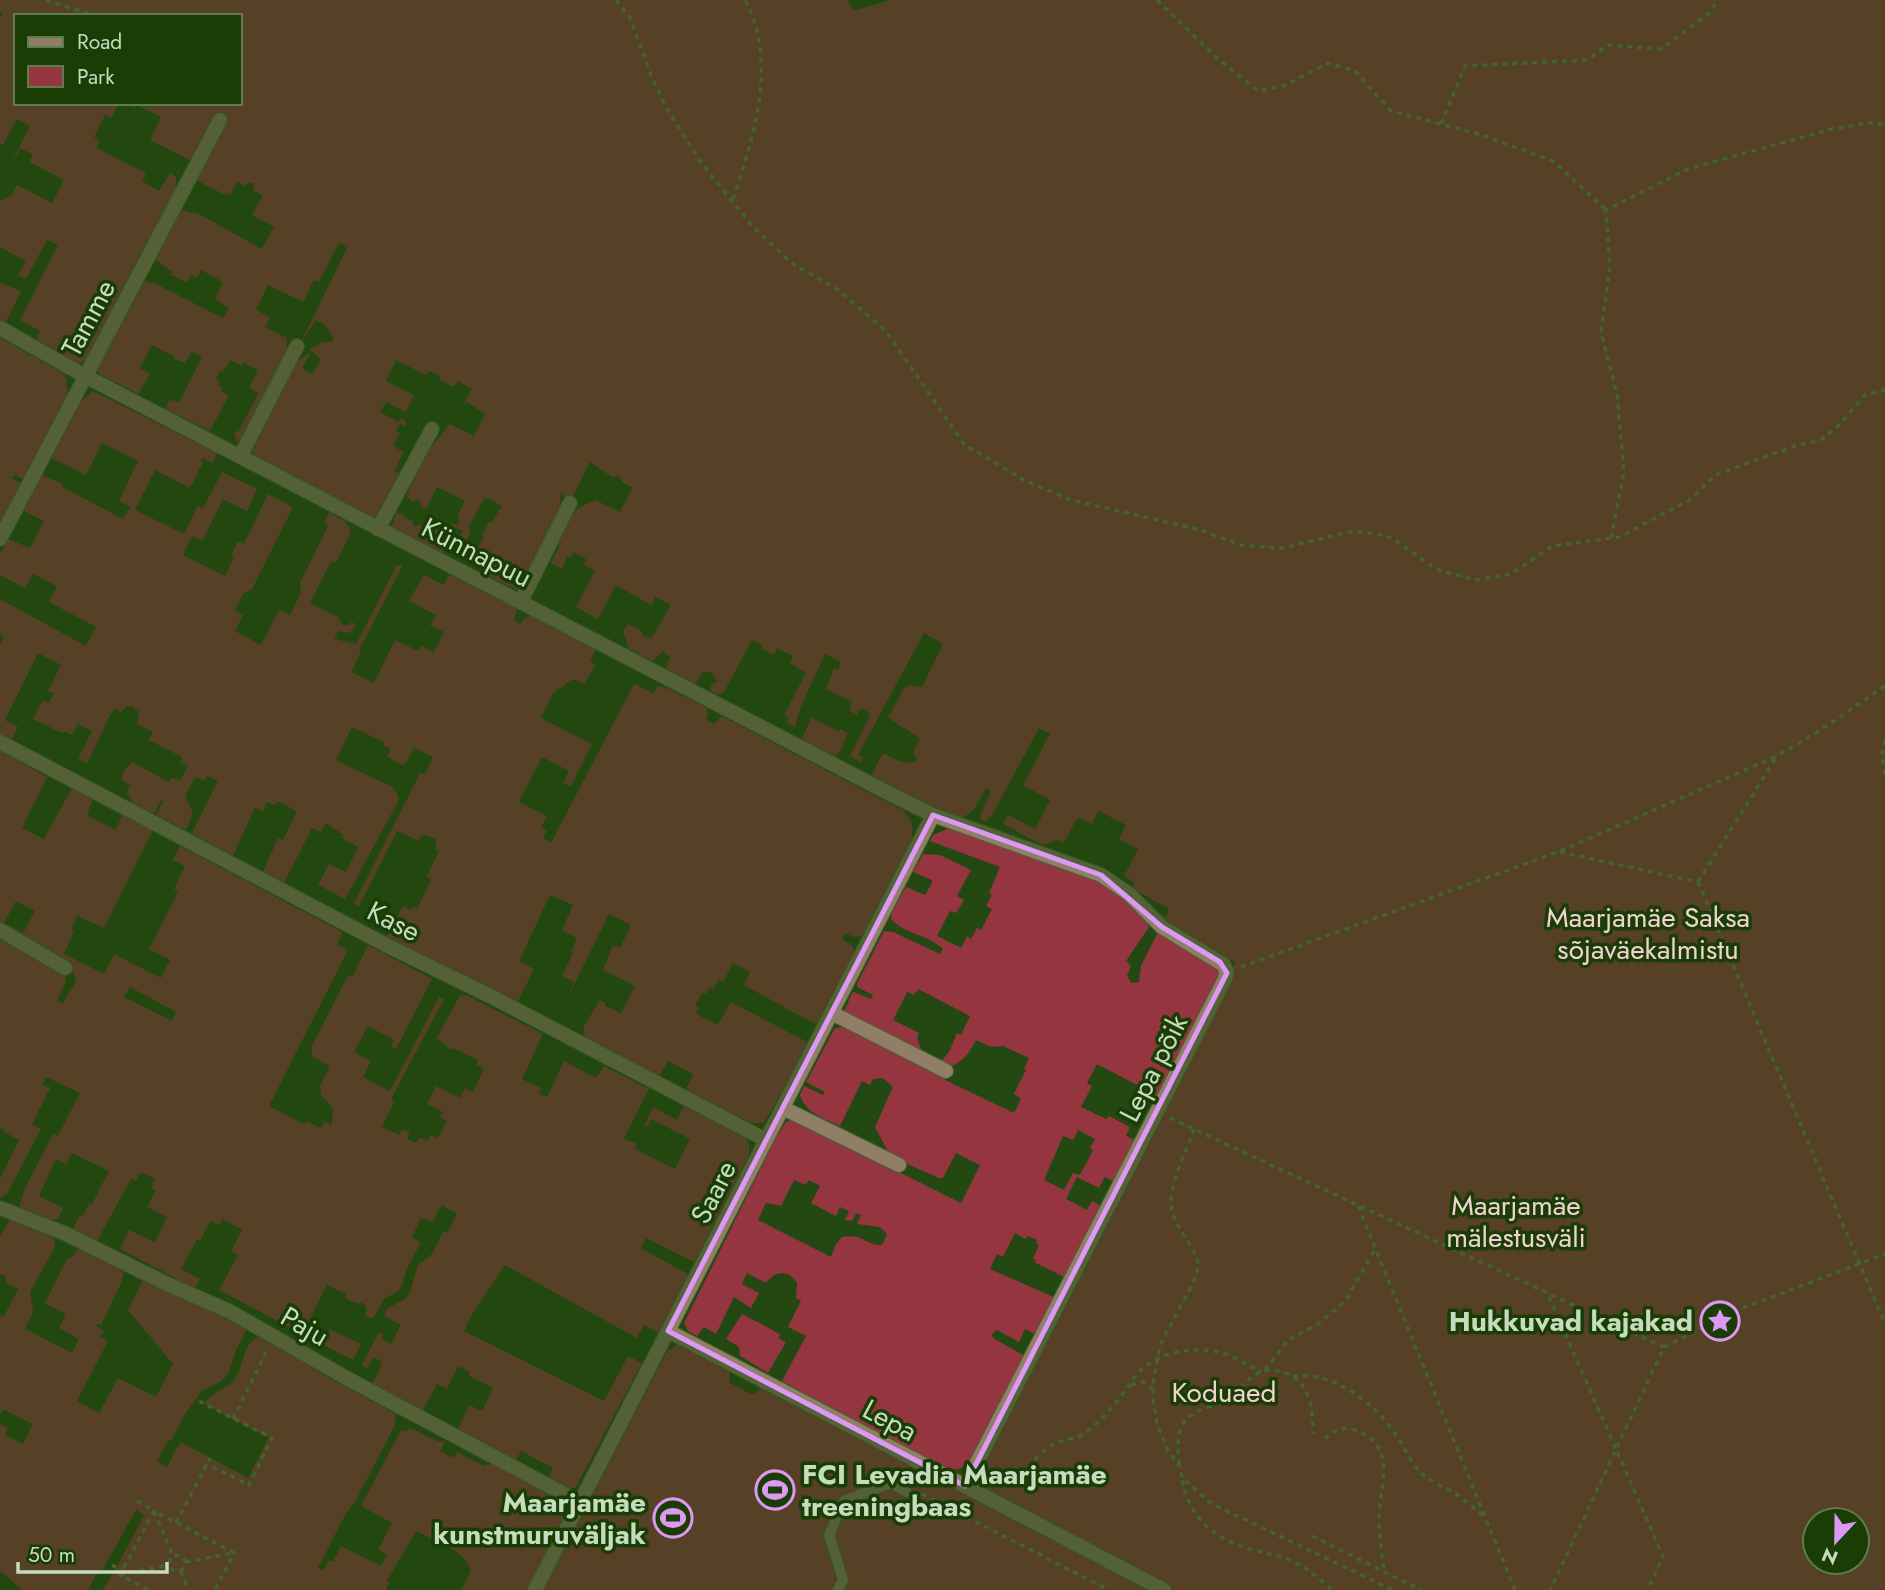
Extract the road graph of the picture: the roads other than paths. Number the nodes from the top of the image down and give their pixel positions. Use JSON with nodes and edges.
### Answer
{"nodes":[{"id":1,"x":220,"y":120,"type":"dead end"},
{"id":2,"x":0,"y":328,"type":"edge"},
{"id":3,"x":297,"y":346,"type":"dead end"},
{"id":4,"x":85,"y":376,"type":"junction"},
{"id":5,"x":432,"y":429,"type":"dead end"},
{"id":6,"x":241,"y":456,"type":"junction"},
{"id":7,"x":570,"y":503,"type":"dead end"},
{"id":8,"x":378,"y":529,"type":"junction"},
{"id":9,"x":0,"y":539,"type":"edge"},
{"id":10,"x":521,"y":601,"type":"junction"},
{"id":11,"x":0,"y":742,"type":"edge"},
{"id":12,"x":933,"y":815,"type":"junction"},
{"id":13,"x":0,"y":930,"type":"edge"},
{"id":14,"x":65,"y":968,"type":"dead end"},
{"id":15,"x":832,"y":1013,"type":"junction"},
{"id":16,"x":946,"y":1070,"type":"dead end"},
{"id":17,"x":783,"y":1108,"type":"junction"},
{"id":18,"x":766,"y":1140,"type":"junction"},
{"id":19,"x":899,"y":1165,"type":"dead end"},
{"id":20,"x":0,"y":1208,"type":"edge"},
{"id":21,"x":668,"y":1331,"type":"junction"},
{"id":22,"x":965,"y":1486,"type":"junction"},
{"id":23,"x":907,"y":1492,"type":"road end"},
{"id":24,"x":579,"y":1502,"type":"junction"},
{"id":25,"x":535,"y":1590,"type":"edge"},
{"id":26,"x":838,"y":1590,"type":"edge"},
{"id":27,"x":1164,"y":1590,"type":"edge"}],
"edges":[{"from":1,"to":4,"type":"street","name":"Tamme"},
{"from":2,"to":4,"type":"street","name":"Künnapuu"},
{"from":3,"to":6,"type":"street"},
{"from":4,"to":6,"type":"street","name":"Künnapuu"},
{"from":4,"to":9,"type":"street","name":"Tamme"},
{"from":5,"to":8,"type":"street"},
{"from":6,"to":8,"type":"street","name":"Künnapuu"},
{"from":7,"to":10,"type":"street"},
{"from":8,"to":10,"type":"street","name":"Künnapuu"},
{"from":10,"to":12,"type":"street","name":"Künnapuu"},
{"from":11,"to":18,"type":"street","name":"Kase"},
{"from":12,"to":15,"type":"street","name":"Saare"},
{"from":12,"to":22,"type":"street","name":"Lepa põik"},
{"from":13,"to":14,"type":"street"},
{"from":15,"to":16,"type":"street"},
{"from":15,"to":17,"type":"street","name":"Saare"},
{"from":17,"to":18,"type":"street","name":"Saare"},
{"from":17,"to":19,"type":"street"},
{"from":18,"to":21,"type":"street","name":"Saare"},
{"from":20,"to":24,"type":"street","name":"Paju"},
{"from":21,"to":22,"type":"street","name":"Lepa"},
{"from":21,"to":24,"type":"street","name":"Saare"},
{"from":22,"to":27,"type":"street","name":"Lepa"},
{"from":23,"to":26,"type":"lane"},
{"from":24,"to":25,"type":"street","name":"Saare"}]}
